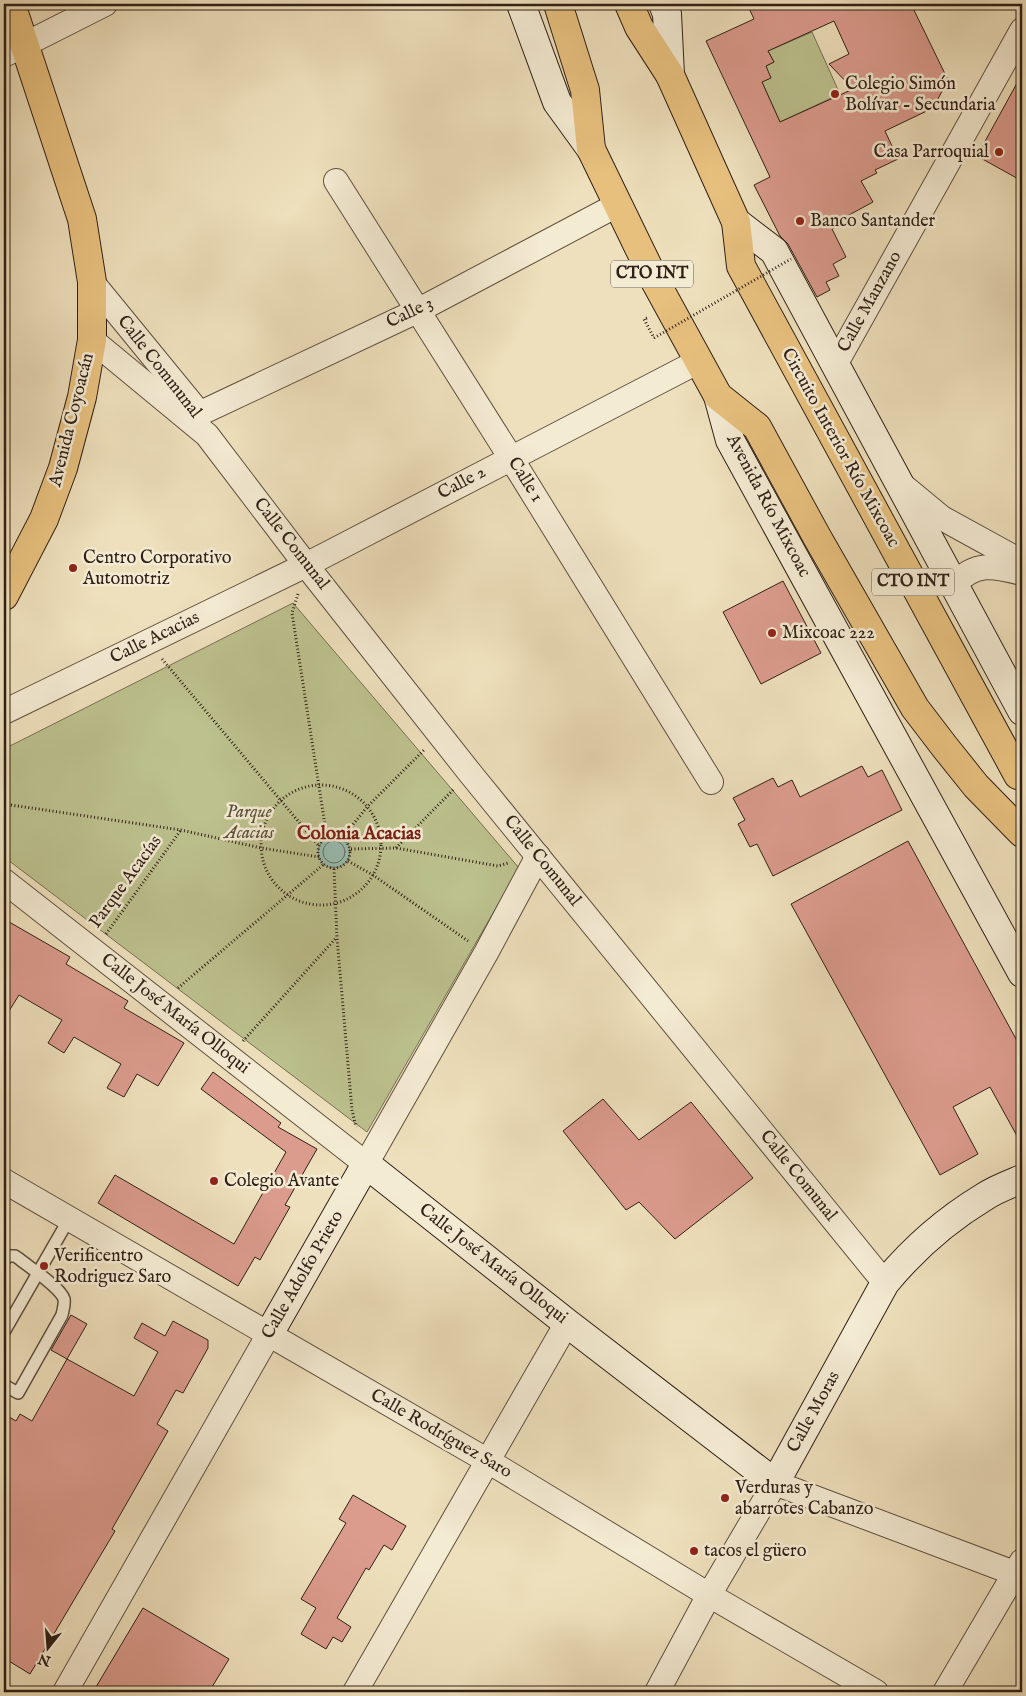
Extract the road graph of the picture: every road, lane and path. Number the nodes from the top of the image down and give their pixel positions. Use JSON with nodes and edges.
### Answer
{"nodes":[{"id":1,"x":11,"y":4,"type":"edge"},
{"id":2,"x":104,"y":4,"type":"edge"},
{"id":3,"x":521,"y":4,"type":"edge"},
{"id":4,"x":558,"y":4,"type":"edge"},
{"id":5,"x":629,"y":4,"type":"edge"},
{"id":6,"x":663,"y":4,"type":"edge"},
{"id":7,"x":1022,"y":30,"type":"edge"},
{"id":8,"x":14,"y":50,"type":"edge"},
{"id":9,"x":1015,"y":60,"type":"edge"},
{"id":10,"x":670,"y":75,"type":"junction"},
{"id":11,"x":592,"y":149,"type":"junction"},
{"id":12,"x":336,"y":181,"type":"dead end"},
{"id":13,"x":617,"y":205,"type":"junction"},
{"id":14,"x":736,"y":222,"type":"junction"},
{"id":15,"x":791,"y":259,"type":"dead end"},
{"id":16,"x":92,"y":282,"type":"junction"},
{"id":17,"x":417,"y":311,"type":"junction"},
{"id":18,"x":644,"y":319,"type":"dead end"},
{"id":19,"x":92,"y":340,"type":"junction"},
{"id":20,"x":699,"y":361,"type":"junction"},
{"id":21,"x":835,"y":365,"type":"junction"},
{"id":22,"x":718,"y":396,"type":"junction"},
{"id":23,"x":198,"y":422,"type":"junction"},
{"id":24,"x":511,"y":458,"type":"junction"},
{"id":25,"x":898,"y":481,"type":"junction"},
{"id":26,"x":1022,"y":562,"type":"edge"},
{"id":27,"x":306,"y":565,"type":"junction"},
{"id":28,"x":1022,"y":573,"type":"edge"},
{"id":29,"x":954,"y":585,"type":"junction"},
{"id":30,"x":4,"y":596,"type":"edge"},
{"id":31,"x":147,"y":642,"type":"junction"},
{"id":32,"x":1022,"y":711,"type":"edge"},
{"id":33,"x":4,"y":712,"type":"edge"},
{"id":34,"x":440,"y":734,"type":"junction"},
{"id":35,"x":470,"y":773,"type":"junction"},
{"id":36,"x":1018,"y":775,"type":"dead end"},
{"id":37,"x":711,"y":782,"type":"dead end"},
{"id":38,"x":318,"y":784,"type":"junction"},
{"id":39,"x":281,"y":799,"type":"junction"},
{"id":40,"x":4,"y":804,"type":"edge"},
{"id":41,"x":368,"y":806,"type":"junction"},
{"id":42,"x":181,"y":830,"type":"junction"},
{"id":43,"x":1022,"y":833,"type":"edge"},
{"id":44,"x":327,"y":838,"type":"junction"},
{"id":45,"x":342,"y":838,"type":"junction"},
{"id":46,"x":319,"y":846,"type":"junction"},
{"id":47,"x":260,"y":848,"type":"junction"},
{"id":48,"x":396,"y":848,"type":"junction"},
{"id":49,"x":382,"y":849,"type":"junction"},
{"id":50,"x":351,"y":850,"type":"junction"},
{"id":51,"x":538,"y":856,"type":"junction"},
{"id":52,"x":319,"y":857,"type":"junction"},
{"id":53,"x":348,"y":861,"type":"junction"},
{"id":54,"x":324,"y":864,"type":"junction"},
{"id":55,"x":334,"y":868,"type":"junction"},
{"id":56,"x":373,"y":875,"type":"junction"},
{"id":57,"x":4,"y":881,"type":"edge"},
{"id":58,"x":287,"y":896,"type":"junction"},
{"id":59,"x":335,"y":904,"type":"junction"},
{"id":60,"x":106,"y":934,"type":"dead end"},
{"id":61,"x":337,"y":938,"type":"junction"},
{"id":62,"x":486,"y":953,"type":"junction"},
{"id":63,"x":1022,"y":973,"type":"edge"},
{"id":64,"x":161,"y":1002,"type":"junction"},
{"id":65,"x":229,"y":1056,"type":"junction"},
{"id":66,"x":357,"y":1128,"type":"dead end"},
{"id":67,"x":366,"y":1164,"type":"junction"},
{"id":68,"x":1022,"y":1179,"type":"edge"},
{"id":69,"x":4,"y":1181,"type":"edge"},
{"id":70,"x":69,"y":1219,"type":"junction"},
{"id":71,"x":4,"y":1260,"type":"edge"},
{"id":72,"x":37,"y":1273,"type":"junction"},
{"id":73,"x":885,"y":1283,"type":"junction"},
{"id":74,"x":567,"y":1322,"type":"junction"},
{"id":75,"x":4,"y":1332,"type":"edge"},
{"id":76,"x":269,"y":1334,"type":"junction"},
{"id":77,"x":4,"y":1385,"type":"edge"},
{"id":78,"x":488,"y":1461,"type":"junction"},
{"id":79,"x":775,"y":1483,"type":"junction"},
{"id":80,"x":1020,"y":1571,"type":"edge"},
{"id":81,"x":708,"y":1595,"type":"junction"},
{"id":82,"x":65,"y":1692,"type":"edge"},
{"id":83,"x":355,"y":1692,"type":"edge"},
{"id":84,"x":657,"y":1692,"type":"edge"},
{"id":85,"x":876,"y":1692,"type":"edge"},
{"id":86,"x":945,"y":1692,"type":"edge"}],
"edges":[{"from":1,"to":8,"type":"main road","name":"Avenida Coyoacán"},
{"from":2,"to":8,"type":"street"},
{"from":3,"to":11,"type":"main road","name":"Avenida Río Mixcoac","number":"CTO INT"},
{"from":4,"to":11,"type":"main road","number":"CTO INT"},
{"from":5,"to":10,"type":"main road","number":"CTO INT"},
{"from":6,"to":10,"type":"main road","number":"CTO INT"},
{"from":7,"to":9,"type":"street","name":"Calle Manzano"},
{"from":8,"to":16,"type":"main road","name":"Avenida Coyoacán"},
{"from":9,"to":21,"type":"street","name":"Calle Manzano"},
{"from":10,"to":14,"type":"main road","number":"CTO INT"},
{"from":11,"to":13,"type":"main road","name":"Avenida Río Mixcoac","number":"CTO INT"},
{"from":12,"to":17,"type":"street","name":"Calle 1"},
{"from":13,"to":17,"type":"street","name":"Calle 3"},
{"from":13,"to":20,"type":"main road","name":"Avenida Río Mixcoac","number":"CTO INT"},
{"from":14,"to":21,"type":"main road","number":"CTO INT"},
{"from":14,"to":36,"type":"main road","name":"Circuito Interior Río Mixcoac","number":"CTO INT"},
{"from":15,"to":18,"type":"path","bridge":true},
{"from":16,"to":19,"type":"main road","name":"Avenida Coyoacán"},
{"from":16,"to":23,"type":"street","name":"Calle Communal"},
{"from":17,"to":23,"type":"street","name":"Calle 3"},
{"from":17,"to":24,"type":"street","name":"Calle 1"},
{"from":19,"to":23,"type":"street","name":"Calle Comunal"},
{"from":19,"to":30,"type":"main road","name":"Avenida Coyoacán"},
{"from":20,"to":22,"type":"main road","name":"Avenida Río Mixcoac","number":"CTO INT"},
{"from":20,"to":24,"type":"street","name":"Calle 2"},
{"from":21,"to":25,"type":"main road","number":"CTO INT"},
{"from":22,"to":43,"type":"main road","number":"CTO INT"},
{"from":22,"to":63,"type":"main road","name":"Avenida Río Mixcoac","number":"CTO INT"},
{"from":23,"to":27,"type":"street","name":"Calle Comunal"},
{"from":24,"to":27,"type":"street","name":"Calle 2"},
{"from":24,"to":37,"type":"street","name":"Calle 1"},
{"from":25,"to":26,"type":"street"},
{"from":25,"to":29,"type":"main road","number":"CTO INT"},
{"from":27,"to":31,"type":"street","name":"Calle Acacias"},
{"from":27,"to":34,"type":"street","name":"Calle Comunal"},
{"from":27,"to":38,"type":"path"},
{"from":28,"to":29,"type":"street"},
{"from":29,"to":32,"type":"main road","number":"CTO INT"},
{"from":31,"to":33,"type":"street","name":"Calle Acacias"},
{"from":31,"to":39,"type":"path"},
{"from":34,"to":35,"type":"street","name":"Calle Comunal"},
{"from":34,"to":41,"type":"path"},
{"from":35,"to":48,"type":"path"},
{"from":35,"to":51,"type":"street","name":"Calle Comunal"},
{"from":38,"to":39,"type":"path"},
{"from":38,"to":41,"type":"path"},
{"from":38,"to":44,"type":"path"},
{"from":39,"to":46,"type":"path"},
{"from":39,"to":47,"type":"path"},
{"from":40,"to":42,"type":"path"},
{"from":41,"to":45,"type":"path"},
{"from":41,"to":49,"type":"path"},
{"from":42,"to":47,"type":"path"},
{"from":42,"to":60,"type":"path","name":"Parque Acacías"},
{"from":44,"to":45,"type":"path"},
{"from":44,"to":46,"type":"path"},
{"from":45,"to":50,"type":"path"},
{"from":46,"to":52,"type":"path"},
{"from":47,"to":52,"type":"path"},
{"from":47,"to":58,"type":"path"},
{"from":48,"to":49,"type":"path"},
{"from":48,"to":51,"type":"path"},
{"from":49,"to":50,"type":"path"},
{"from":49,"to":56,"type":"path"},
{"from":50,"to":53,"type":"path"},
{"from":51,"to":62,"type":"street","name":"Calle Adolfo Prieto"},
{"from":51,"to":73,"type":"street","name":"Calle Comunal"},
{"from":52,"to":54,"type":"path"},
{"from":53,"to":55,"type":"path"},
{"from":53,"to":56,"type":"path"},
{"from":54,"to":55,"type":"path"},
{"from":54,"to":58,"type":"path"},
{"from":55,"to":59,"type":"path"},
{"from":56,"to":59,"type":"path"},
{"from":56,"to":62,"type":"path"},
{"from":57,"to":64,"type":"street","name":"Calle José María Olloqui"},
{"from":58,"to":59,"type":"path"},
{"from":58,"to":64,"type":"path"},
{"from":59,"to":61,"type":"path"},
{"from":61,"to":65,"type":"path"},
{"from":61,"to":66,"type":"path"},
{"from":62,"to":67,"type":"street","name":"Calle Adolfo Prieto"},
{"from":64,"to":65,"type":"street","name":"Calle José María Olloqui"},
{"from":65,"to":67,"type":"street","name":"Calle José María Olloqui"},
{"from":67,"to":74,"type":"main road","name":"Calle José María Olloqui"},
{"from":67,"to":76,"type":"main road","name":"Calle Adolfo Prieto"},
{"from":68,"to":73,"type":"main road","name":"Calle Moras"},
{"from":69,"to":70,"type":"street","name":"Calle Rodríguez Saro"},
{"from":70,"to":72,"type":"lane"},
{"from":70,"to":76,"type":"street","name":"Calle Rodríguez Saro"},
{"from":71,"to":72,"type":"lane"},
{"from":72,"to":75,"type":"lane"},
{"from":72,"to":77,"type":"lane"},
{"from":73,"to":79,"type":"main road","name":"Calle Moras"},
{"from":74,"to":78,"type":"street"},
{"from":74,"to":79,"type":"main road","name":"Calle José María Olloqui"},
{"from":76,"to":78,"type":"street","name":"Calle Rodríguez Saro"},
{"from":76,"to":82,"type":"street","name":"Calle Adolfo Prieto"},
{"from":78,"to":81,"type":"street","name":"Calle Rodríguez Saro"},
{"from":78,"to":83,"type":"street"},
{"from":79,"to":80,"type":"street","name":"Calle José María Olloqui"},
{"from":79,"to":81,"type":"street","name":"Calle Moras"},
{"from":80,"to":86,"type":"street"},
{"from":81,"to":84,"type":"street","name":"Calle Moras"},
{"from":81,"to":85,"type":"street","name":"Calle Rodríguez Saro"}]}
